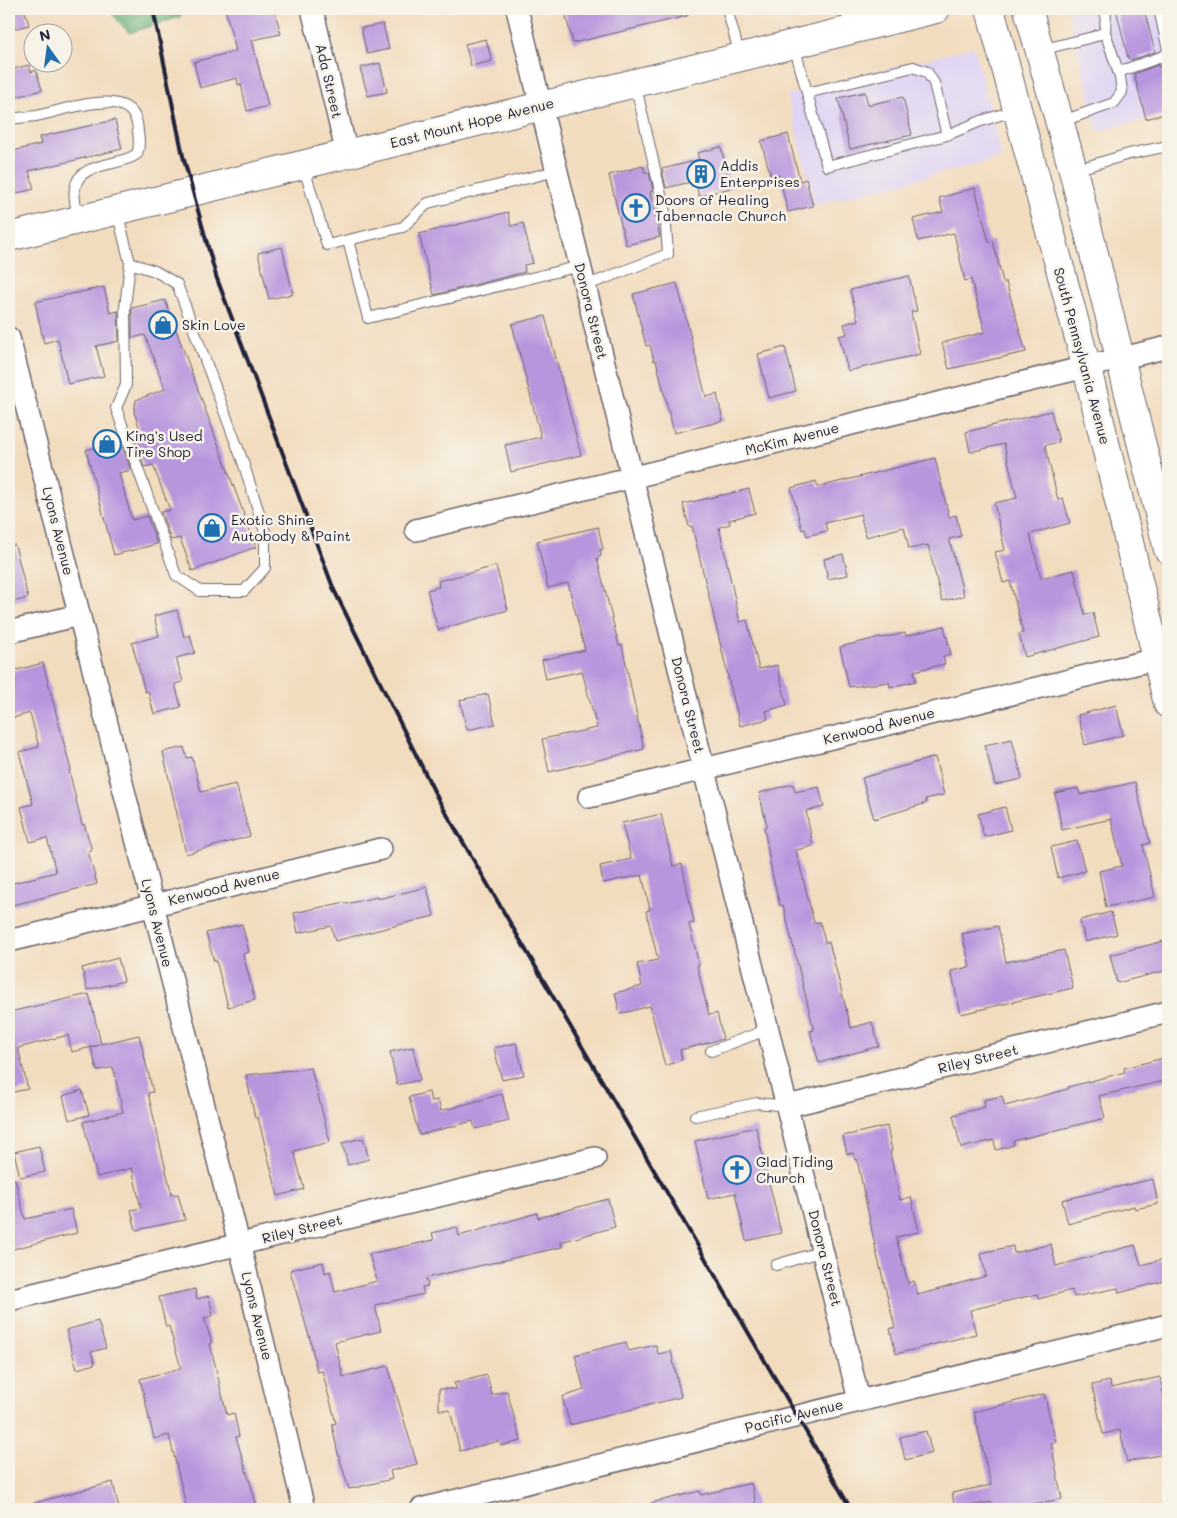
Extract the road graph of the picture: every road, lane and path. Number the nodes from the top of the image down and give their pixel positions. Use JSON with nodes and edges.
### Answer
{"nodes":[{"id":1,"x":312,"y":9,"type":"edge"},
{"id":2,"x":517,"y":9,"type":"edge"},
{"id":3,"x":727,"y":9,"type":"edge"},
{"id":4,"x":936,"y":9,"type":"edge"},
{"id":5,"x":990,"y":9,"type":"edge"},
{"id":6,"x":1028,"y":9,"type":"edge"},
{"id":7,"x":1106,"y":9,"type":"edge"},
{"id":8,"x":1159,"y":9,"type":"edge"},
{"id":9,"x":848,"y":19,"type":"edge"},
{"id":10,"x":1105,"y":32,"type":"junction"},
{"id":11,"x":793,"y":44,"type":"junction"},
{"id":12,"x":1039,"y":50,"type":"junction"},
{"id":13,"x":1168,"y":51,"type":"edge"},
{"id":14,"x":740,"y":58,"type":"junction"},
{"id":15,"x":1118,"y":72,"type":"junction"},
{"id":16,"x":635,"y":83,"type":"junction"},
{"id":17,"x":807,"y":93,"type":"junction"},
{"id":18,"x":542,"y":106,"type":"junction"},
{"id":19,"x":1016,"y":110,"type":"junction"},
{"id":20,"x":9,"y":119,"type":"edge"},
{"id":21,"x":1059,"y":122,"type":"junction"},
{"id":22,"x":947,"y":135,"type":"junction"},
{"id":23,"x":1168,"y":146,"type":"edge"},
{"id":24,"x":347,"y":154,"type":"junction"},
{"id":25,"x":302,"y":164,"type":"junction"},
{"id":26,"x":1073,"y":170,"type":"junction"},
{"id":27,"x":556,"y":171,"type":"junction"},
{"id":28,"x":116,"y":210,"type":"junction"},
{"id":29,"x":78,"y":220,"type":"junction"},
{"id":30,"x":9,"y":237,"type":"edge"},
{"id":31,"x":348,"y":240,"type":"junction"},
{"id":32,"x":130,"y":263,"type":"junction"},
{"id":33,"x":582,"y":276,"type":"junction"},
{"id":34,"x":9,"y":338,"type":"edge"},
{"id":35,"x":1168,"y":348,"type":"edge"},
{"id":36,"x":1122,"y":360,"type":"junction"},
{"id":37,"x":1087,"y":368,"type":"junction"},
{"id":38,"x":15,"y":388,"type":"edge"},
{"id":39,"x":632,"y":478,"type":"junction"},
{"id":40,"x":416,"y":530,"type":"dead end"},
{"id":41,"x":1168,"y":549,"type":"edge"},
{"id":42,"x":79,"y":615,"type":"junction"},
{"id":43,"x":9,"y":632,"type":"edge"},
{"id":44,"x":1162,"y":657,"type":"edge"},
{"id":45,"x":1168,"y":704,"type":"edge"},
{"id":46,"x":704,"y":769,"type":"junction"},
{"id":47,"x":589,"y":797,"type":"dead end"},
{"id":48,"x":381,"y":849,"type":"dead end"},
{"id":49,"x":152,"y":905,"type":"junction"},
{"id":50,"x":9,"y":941,"type":"edge"},
{"id":51,"x":1168,"y":1012,"type":"edge"},
{"id":52,"x":768,"y":1029,"type":"junction"},
{"id":53,"x":711,"y":1051,"type":"dead end"},
{"id":54,"x":788,"y":1106,"type":"junction"},
{"id":55,"x":695,"y":1116,"type":"dead end"},
{"id":56,"x":595,"y":1158,"type":"dead end"},
{"id":57,"x":239,"y":1244,"type":"junction"},
{"id":58,"x":823,"y":1251,"type":"junction"},
{"id":59,"x":776,"y":1265,"type":"dead end"},
{"id":60,"x":9,"y":1300,"type":"edge"},
{"id":61,"x":1168,"y":1325,"type":"edge"},
{"id":62,"x":859,"y":1400,"type":"junction"},
{"id":63,"x":304,"y":1509,"type":"edge"},
{"id":64,"x":421,"y":1509,"type":"edge"}],
"edges":[{"from":1,"to":24,"type":"street","name":"Ada Street"},
{"from":2,"to":18,"type":"street","name":"Donora Street"},
{"from":3,"to":14,"type":"lane"},
{"from":4,"to":9,"type":"main road","name":"East Mount Hope Avenue"},
{"from":5,"to":19,"type":"main road","name":"South Pennsylvania Avenue"},
{"from":6,"to":12,"type":"main road"},
{"from":7,"to":10,"type":"lane"},
{"from":8,"to":13,"type":"lane"},
{"from":9,"to":11,"type":"main road","name":"East Mount Hope Avenue"},
{"from":10,"to":12,"type":"lane"},
{"from":10,"to":15,"type":"lane"},
{"from":11,"to":14,"type":"main road","name":"East Mount Hope Avenue"},
{"from":11,"to":17,"type":"lane"},
{"from":12,"to":21,"type":"main road"},
{"from":13,"to":15,"type":"lane"},
{"from":14,"to":16,"type":"main road","name":"East Mount Hope Avenue"},
{"from":15,"to":21,"type":"lane"},
{"from":16,"to":18,"type":"main road","name":"East Mount Hope Avenue"},
{"from":16,"to":33,"type":"lane"},
{"from":17,"to":22,"type":"lane"},
{"from":17,"to":22,"type":"lane"},
{"from":18,"to":24,"type":"main road","name":"East Mount Hope Avenue"},
{"from":18,"to":27,"type":"street","name":"Donora Street"},
{"from":19,"to":22,"type":"lane"},
{"from":19,"to":37,"type":"main road","name":"South Pennsylvania Avenue"},
{"from":20,"to":29,"type":"lane"},
{"from":21,"to":26,"type":"main road"},
{"from":23,"to":26,"type":"lane"},
{"from":24,"to":25,"type":"main road","name":"East Mount Hope Avenue"},
{"from":25,"to":28,"type":"main road","name":"East Mount Hope Avenue"},
{"from":25,"to":31,"type":"lane"},
{"from":26,"to":36,"type":"main road"},
{"from":27,"to":31,"type":"lane"},
{"from":27,"to":33,"type":"street","name":"Donora Street"},
{"from":28,"to":29,"type":"main road","name":"East Mount Hope Avenue"},
{"from":28,"to":32,"type":"lane"},
{"from":29,"to":30,"type":"main road","name":"East Mount Hope Avenue"},
{"from":31,"to":33,"type":"lane"},
{"from":32,"to":32,"type":"lane"},
{"from":33,"to":39,"type":"street","name":"Donora Street"},
{"from":34,"to":38,"type":"street","name":"Lyons Avenue"},
{"from":35,"to":36,"type":"street","name":"McKim Avenue"},
{"from":36,"to":37,"type":"street","name":"McKim Avenue"},
{"from":36,"to":41,"type":"main road"},
{"from":37,"to":39,"type":"street","name":"McKim Avenue"},
{"from":37,"to":44,"type":"main road","name":"South Pennsylvania Avenue"},
{"from":38,"to":42,"type":"street","name":"Lyons Avenue"},
{"from":39,"to":40,"type":"street","name":"McKim Avenue"},
{"from":39,"to":46,"type":"street","name":"Donora Street"},
{"from":42,"to":43,"type":"street"},
{"from":42,"to":49,"type":"street","name":"Lyons Avenue"},
{"from":44,"to":45,"type":"main road","name":"South Pennsylvania Avenue"},
{"from":44,"to":46,"type":"street","name":"Kenwood Avenue"},
{"from":46,"to":47,"type":"street","name":"Kenwood Avenue"},
{"from":46,"to":52,"type":"street","name":"Donora Street"},
{"from":48,"to":49,"type":"street","name":"Kenwood Avenue"},
{"from":49,"to":50,"type":"street","name":"Kenwood Avenue"},
{"from":49,"to":57,"type":"street","name":"Lyons Avenue"},
{"from":51,"to":54,"type":"street","name":"Riley Street"},
{"from":52,"to":53,"type":"lane"},
{"from":52,"to":54,"type":"street","name":"Donora Street"},
{"from":54,"to":55,"type":"lane"},
{"from":54,"to":58,"type":"street","name":"Donora Street"},
{"from":56,"to":57,"type":"street","name":"Riley Street"},
{"from":57,"to":60,"type":"street","name":"Riley Street"},
{"from":57,"to":63,"type":"street","name":"Lyons Avenue"},
{"from":58,"to":59,"type":"lane"},
{"from":58,"to":62,"type":"street","name":"Donora Street"},
{"from":61,"to":62,"type":"street","name":"Pacific Avenue"},
{"from":62,"to":64,"type":"street","name":"Pacific Avenue"}]}
